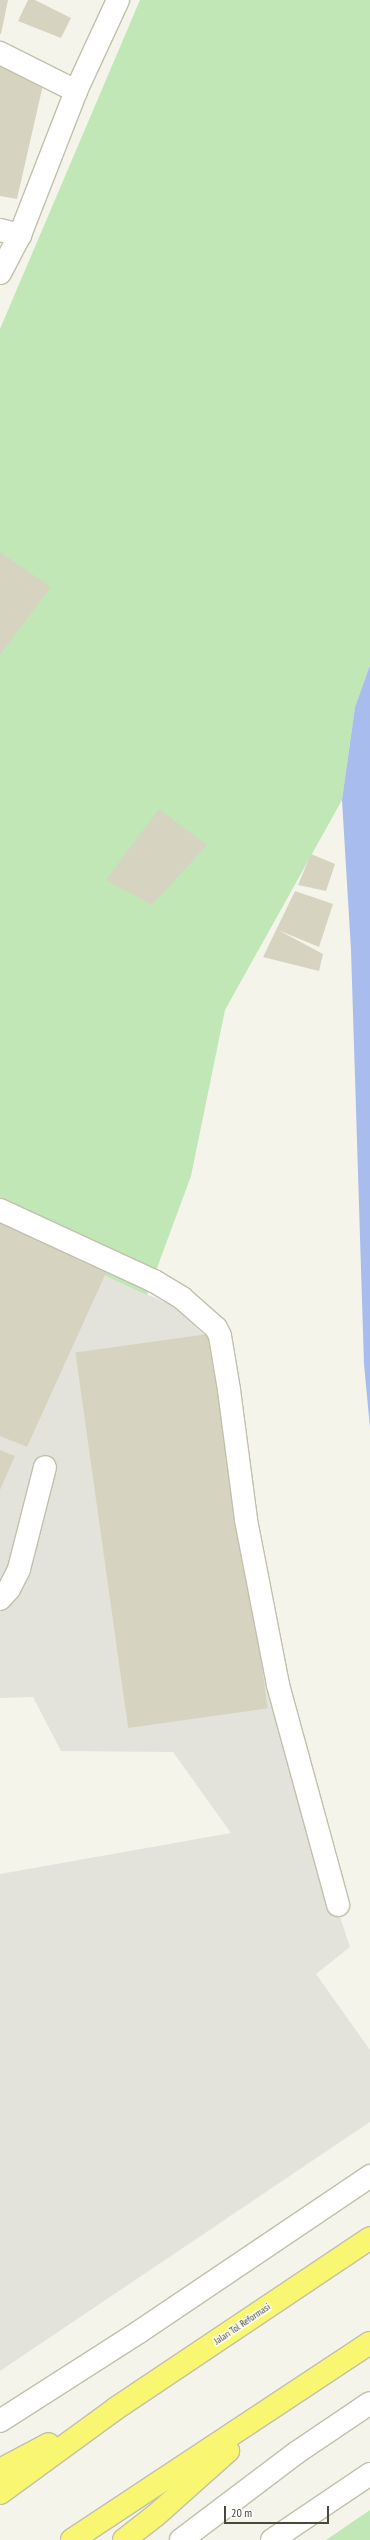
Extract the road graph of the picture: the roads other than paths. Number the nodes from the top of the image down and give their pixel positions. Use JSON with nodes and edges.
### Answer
{"nodes":[{"id":1,"x":118,"y":0,"type":"edge"},
{"id":2,"x":0,"y":53,"type":"edge"},
{"id":3,"x":76,"y":91,"type":"junction"},
{"id":4,"x":10,"y":232,"type":"edge"},
{"id":5,"x":0,"y":273,"type":"edge"},
{"id":6,"x":0,"y":1210,"type":"edge"},
{"id":7,"x":45,"y":1467,"type":"dead end"},
{"id":8,"x":0,"y":1599,"type":"edge"},
{"id":9,"x":338,"y":1905,"type":"dead end"},
{"id":10,"x":370,"y":2176,"type":"edge"},
{"id":11,"x":370,"y":2238,"type":"edge"},
{"id":12,"x":370,"y":2343,"type":"edge"},
{"id":13,"x":370,"y":2403,"type":"edge"},
{"id":14,"x":281,"y":2404,"type":"junction"},
{"id":15,"x":115,"y":2409,"type":"junction"},
{"id":16,"x":0,"y":2421,"type":"edge"},
{"id":17,"x":0,"y":2470,"type":"edge"},
{"id":18,"x":370,"y":2474,"type":"edge"},
{"id":19,"x":0,"y":2493,"type":"edge"},
{"id":20,"x":72,"y":2540,"type":"edge"},
{"id":21,"x":124,"y":2540,"type":"edge"},
{"id":22,"x":181,"y":2540,"type":"edge"},
{"id":23,"x":272,"y":2540,"type":"edge"}],
"edges":[{"from":1,"to":3,"type":"street"},
{"from":2,"to":3,"type":"street"},
{"from":3,"to":4,"type":"street"},
{"from":4,"to":5,"type":"street"},
{"from":6,"to":9,"type":"street"},
{"from":7,"to":8,"type":"street"},
{"from":10,"to":16,"type":"street"},
{"from":11,"to":15,"type":"highway","name":"Jalan Tol Reformasi"},
{"from":12,"to":14,"type":"highway"},
{"from":13,"to":22,"type":"street"},
{"from":14,"to":20,"type":"highway"},
{"from":14,"to":21,"type":"highway"},
{"from":15,"to":17,"type":"highway"},
{"from":15,"to":19,"type":"highway"},
{"from":18,"to":23,"type":"street"}]}
